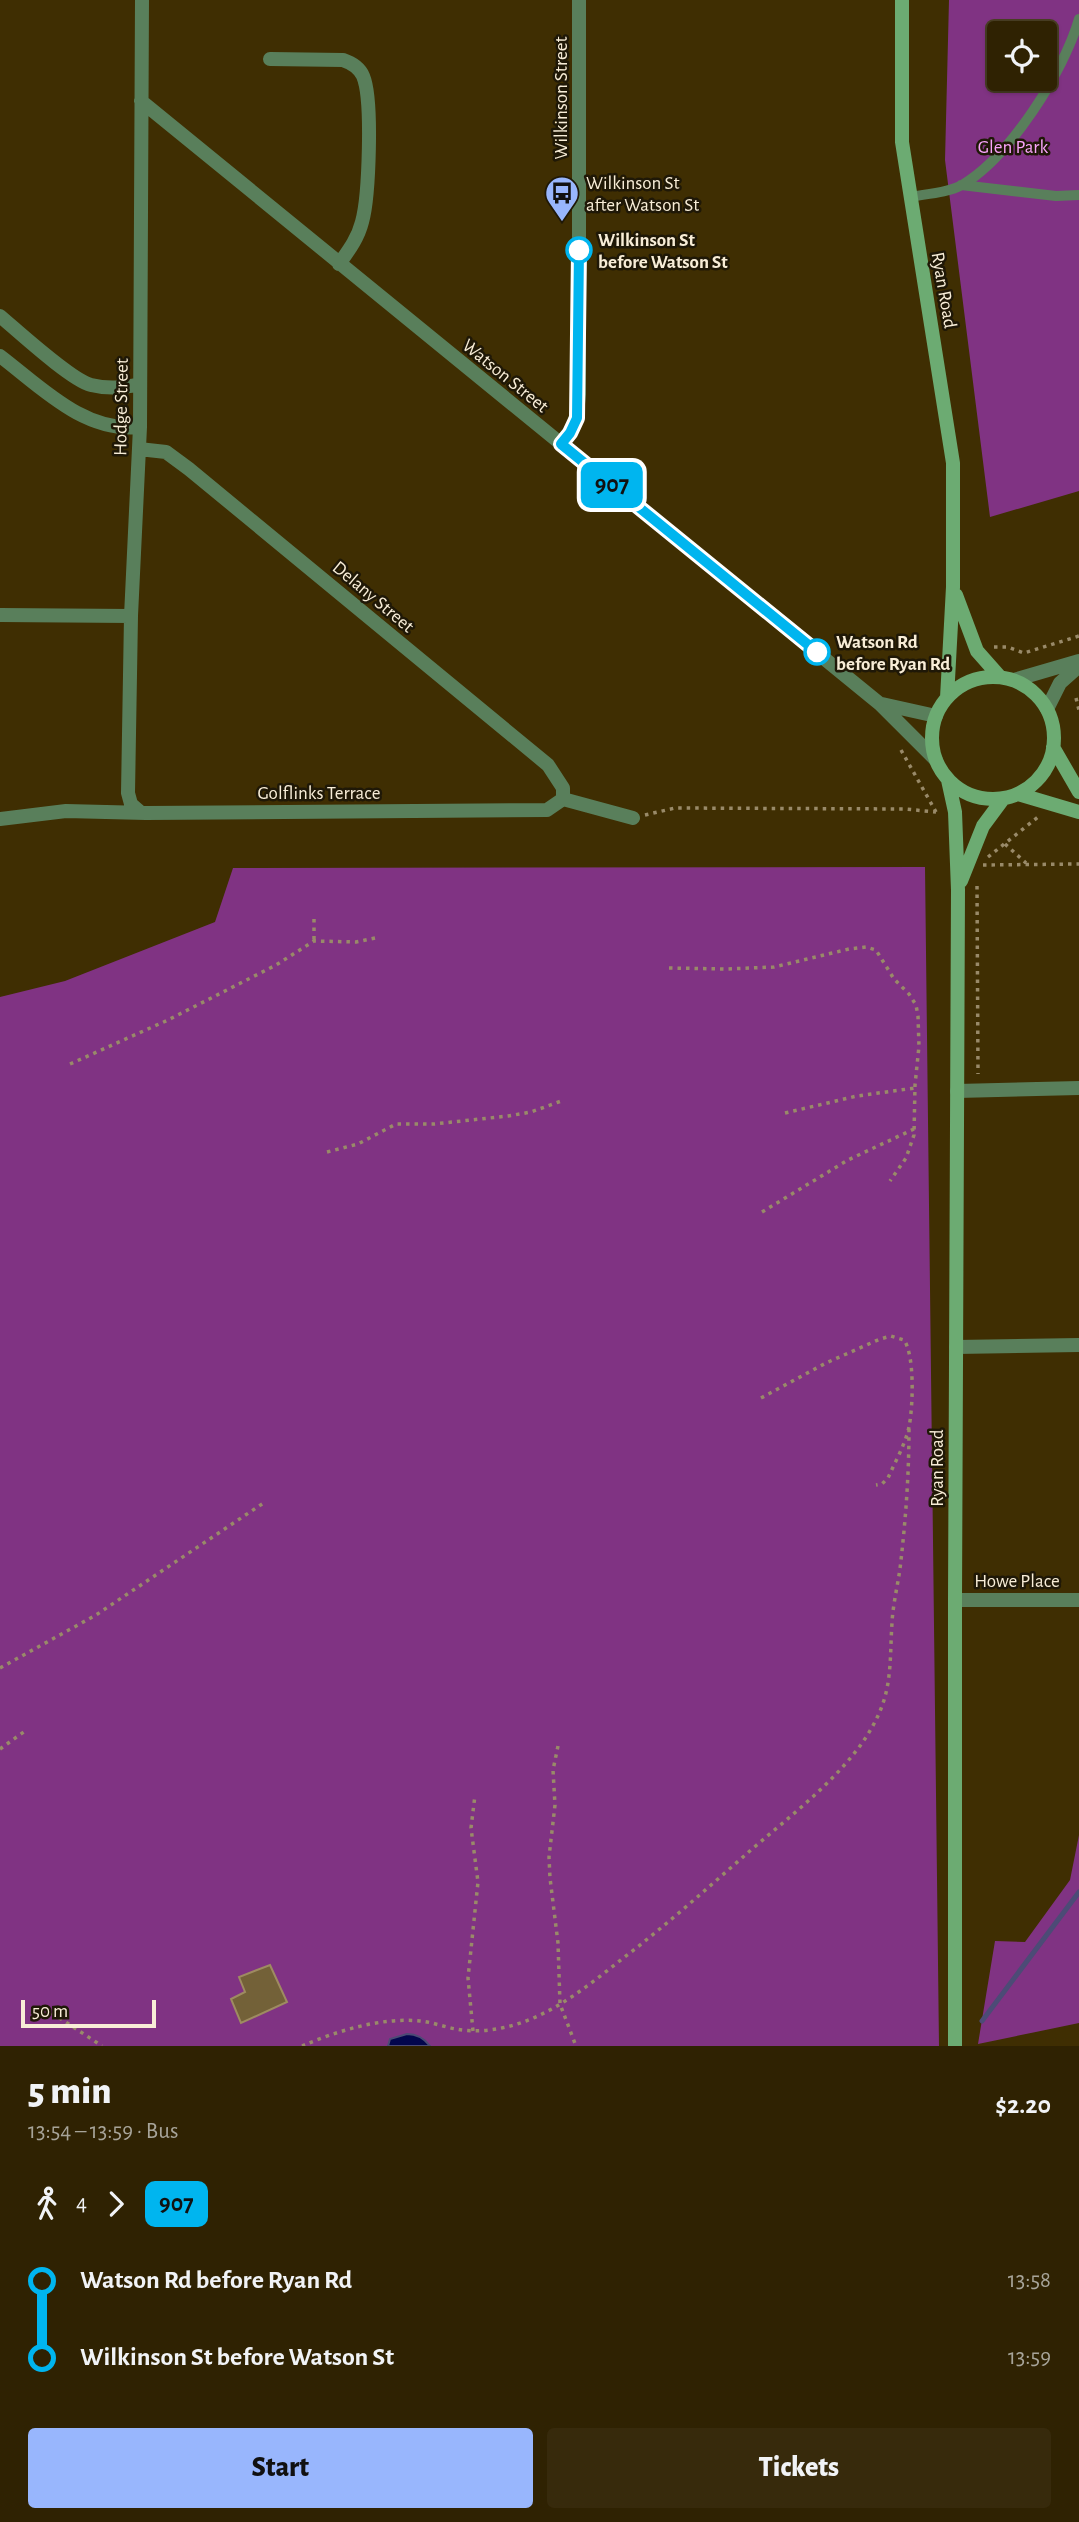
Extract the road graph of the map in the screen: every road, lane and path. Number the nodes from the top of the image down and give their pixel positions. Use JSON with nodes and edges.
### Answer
{"nodes":[{"id":1,"x":142,"y":0,"type":"edge"},
{"id":2,"x":579,"y":0,"type":"edge"},
{"id":3,"x":902,"y":0,"type":"edge"},
{"id":4,"x":1079,"y":19,"type":"edge"},
{"id":5,"x":270,"y":59,"type":"dead end"},
{"id":6,"x":141,"y":101,"type":"junction"},
{"id":7,"x":961,"y":186,"type":"junction"},
{"id":8,"x":1079,"y":195,"type":"edge"},
{"id":9,"x":909,"y":197,"type":"junction"},
{"id":10,"x":339,"y":264,"type":"junction"},
{"id":11,"x":0,"y":316,"type":"edge"},
{"id":12,"x":0,"y":356,"type":"edge"},
{"id":13,"x":140,"y":384,"type":"junction"},
{"id":14,"x":140,"y":428,"type":"junction"},
{"id":15,"x":561,"y":444,"type":"junction"},
{"id":16,"x":139,"y":449,"type":"junction"},
{"id":17,"x":953,"y":587,"type":"junction"},
{"id":18,"x":0,"y":615,"type":"edge"},
{"id":19,"x":131,"y":617,"type":"junction"},
{"id":20,"x":1079,"y":636,"type":"edge"},
{"id":21,"x":992,"y":648,"type":"dead end"},
{"id":22,"x":1079,"y":661,"type":"edge"},
{"id":23,"x":1079,"y":666,"type":"edge"},
{"id":24,"x":1007,"y":679,"type":"junction"},
{"id":25,"x":947,"y":698,"type":"junction"},
{"id":26,"x":1076,"y":698,"type":"dead end"},
{"id":27,"x":880,"y":704,"type":"junction"},
{"id":28,"x":1047,"y":709,"type":"junction"},
{"id":29,"x":1079,"y":710,"type":"edge"},
{"id":30,"x":936,"y":716,"type":"junction"},
{"id":31,"x":1053,"y":747,"type":"junction"},
{"id":32,"x":901,"y":749,"type":"dead end"},
{"id":33,"x":936,"y":760,"type":"junction"},
{"id":34,"x":948,"y":780,"type":"junction"},
{"id":35,"x":1079,"y":792,"type":"edge"},
{"id":36,"x":1018,"y":794,"type":"junction"},
{"id":37,"x":564,"y":799,"type":"junction"},
{"id":38,"x":1003,"y":799,"type":"junction"},
{"id":39,"x":139,"y":811,"type":"junction"},
{"id":40,"x":1079,"y":811,"type":"edge"},
{"id":41,"x":1038,"y":817,"type":"dead end"},
{"id":42,"x":633,"y":818,"type":"joint"},
{"id":43,"x":0,"y":819,"type":"edge"},
{"id":44,"x":1005,"y":844,"type":"junction"},
{"id":45,"x":1079,"y":864,"type":"edge"},
{"id":46,"x":981,"y":865,"type":"junction"},
{"id":47,"x":1028,"y":865,"type":"junction"},
{"id":48,"x":979,"y":873,"type":"dead end"},
{"id":49,"x":977,"y":881,"type":"dead end"},
{"id":50,"x":958,"y":890,"type":"junction"},
{"id":51,"x":314,"y":919,"type":"dead end"},
{"id":52,"x":375,"y":938,"type":"dead end"},
{"id":53,"x":314,"y":941,"type":"junction"},
{"id":54,"x":669,"y":968,"type":"dead end"},
{"id":55,"x":70,"y":1064,"type":"dead end"},
{"id":56,"x":915,"y":1088,"type":"junction"},
{"id":57,"x":1079,"y":1088,"type":"edge"},
{"id":58,"x":957,"y":1091,"type":"junction"},
{"id":59,"x":978,"y":1091,"type":"junction"},
{"id":60,"x":564,"y":1100,"type":"dead end"},
{"id":61,"x":785,"y":1113,"type":"dead end"},
{"id":62,"x":914,"y":1129,"type":"junction"},
{"id":63,"x":327,"y":1152,"type":"dead end"},
{"id":64,"x":890,"y":1181,"type":"dead end"},
{"id":65,"x":762,"y":1212,"type":"dead end"},
{"id":66,"x":1079,"y":1345,"type":"edge"},
{"id":67,"x":956,"y":1348,"type":"junction"},
{"id":68,"x":761,"y":1398,"type":"dead end"},
{"id":69,"x":909,"y":1428,"type":"junction"},
{"id":70,"x":876,"y":1485,"type":"dead end"},
{"id":71,"x":265,"y":1502,"type":"dead end"},
{"id":72,"x":955,"y":1600,"type":"junction"},
{"id":73,"x":1079,"y":1600,"type":"edge"},
{"id":74,"x":0,"y":1668,"type":"edge"},
{"id":75,"x":25,"y":1731,"type":"dead end"},
{"id":76,"x":558,"y":1746,"type":"dead end"},
{"id":77,"x":0,"y":1749,"type":"edge"},
{"id":78,"x":475,"y":1795,"type":"dead end"},
{"id":79,"x":561,"y":2004,"type":"junction"},
{"id":80,"x":52,"y":2013,"type":"dead end"},
{"id":81,"x":473,"y":2031,"type":"junction"},
{"id":82,"x":102,"y":2046,"type":"edge"},
{"id":83,"x":302,"y":2046,"type":"edge"},
{"id":84,"x":576,"y":2046,"type":"edge"},
{"id":85,"x":955,"y":2046,"type":"edge"}],
"edges":[{"from":1,"to":6,"type":"street","name":"Hodge Street"},
{"from":2,"to":15,"type":"street","name":"Wilkinson Street"},
{"from":3,"to":9,"type":"street","name":"Ryan Road"},
{"from":4,"to":7,"type":"lane"},
{"from":5,"to":10,"type":"street"},
{"from":6,"to":10,"type":"street","name":"Watson Street"},
{"from":6,"to":13,"type":"street","name":"Hodge Street"},
{"from":7,"to":8,"type":"lane"},
{"from":7,"to":9,"type":"lane"},
{"from":9,"to":17,"type":"street","name":"Ryan Road"},
{"from":10,"to":15,"type":"street","name":"Watson Street"},
{"from":11,"to":13,"type":"street"},
{"from":12,"to":14,"type":"street"},
{"from":13,"to":14,"type":"street","name":"Hodge Street"},
{"from":14,"to":16,"type":"street","name":"Hodge Street"},
{"from":15,"to":27,"type":"street","name":"Watson Street"},
{"from":16,"to":19,"type":"street","name":"Hodge Street"},
{"from":16,"to":37,"type":"street","name":"Delany Street"},
{"from":17,"to":24,"type":"street","name":"Ryan Road"},
{"from":17,"to":25,"type":"street","name":"Ryan Road"},
{"from":18,"to":19,"type":"street"},
{"from":19,"to":39,"type":"street","name":"Hodge Street"},
{"from":20,"to":21,"type":"path"},
{"from":22,"to":24,"type":"street"},
{"from":23,"to":28,"type":"street"},
{"from":24,"to":25,"type":"street"},
{"from":24,"to":28,"type":"street"},
{"from":25,"to":30,"type":"street"},
{"from":26,"to":29,"type":"path"},
{"from":27,"to":30,"type":"street","name":"Watson Street"},
{"from":27,"to":33,"type":"street","name":"Watson Street"},
{"from":28,"to":31,"type":"street"},
{"from":30,"to":33,"type":"street"},
{"from":31,"to":35,"type":"street"},
{"from":31,"to":36,"type":"street"},
{"from":32,"to":42,"type":"path"},
{"from":33,"to":34,"type":"street"},
{"from":34,"to":38,"type":"street"},
{"from":34,"to":50,"type":"street","name":"Ryan Road"},
{"from":36,"to":38,"type":"street"},
{"from":36,"to":40,"type":"street"},
{"from":37,"to":39,"type":"street","name":"Golflinks Terrace"},
{"from":37,"to":42,"type":"street"},
{"from":38,"to":50,"type":"street","name":"Ryan Road"},
{"from":39,"to":43,"type":"street","name":"Golflinks Terrace"},
{"from":41,"to":44,"type":"path"},
{"from":44,"to":46,"type":"path"},
{"from":44,"to":47,"type":"path"},
{"from":45,"to":47,"type":"path"},
{"from":46,"to":47,"type":"path"},
{"from":46,"to":48,"type":"path"},
{"from":49,"to":59,"type":"path"},
{"from":50,"to":58,"type":"street","name":"Ryan Road"},
{"from":51,"to":53,"type":"path"},
{"from":52,"to":53,"type":"path"},
{"from":53,"to":55,"type":"path"},
{"from":54,"to":56,"type":"path"},
{"from":56,"to":61,"type":"path"},
{"from":56,"to":62,"type":"path"},
{"from":57,"to":59,"type":"street"},
{"from":58,"to":59,"type":"street"},
{"from":58,"to":67,"type":"street","name":"Ryan Road"},
{"from":60,"to":63,"type":"path"},
{"from":62,"to":64,"type":"path"},
{"from":62,"to":65,"type":"path"},
{"from":66,"to":67,"type":"street"},
{"from":67,"to":72,"type":"street","name":"Ryan Road"},
{"from":68,"to":69,"type":"path"},
{"from":69,"to":70,"type":"path"},
{"from":69,"to":79,"type":"path"},
{"from":71,"to":74,"type":"path"},
{"from":72,"to":73,"type":"street","name":"Howe Place"},
{"from":72,"to":85,"type":"street","name":"Ryan Road"},
{"from":75,"to":77,"type":"path"},
{"from":76,"to":79,"type":"path"},
{"from":78,"to":81,"type":"path"},
{"from":79,"to":81,"type":"path"},
{"from":79,"to":84,"type":"path"},
{"from":80,"to":82,"type":"path"},
{"from":81,"to":83,"type":"path"}]}
